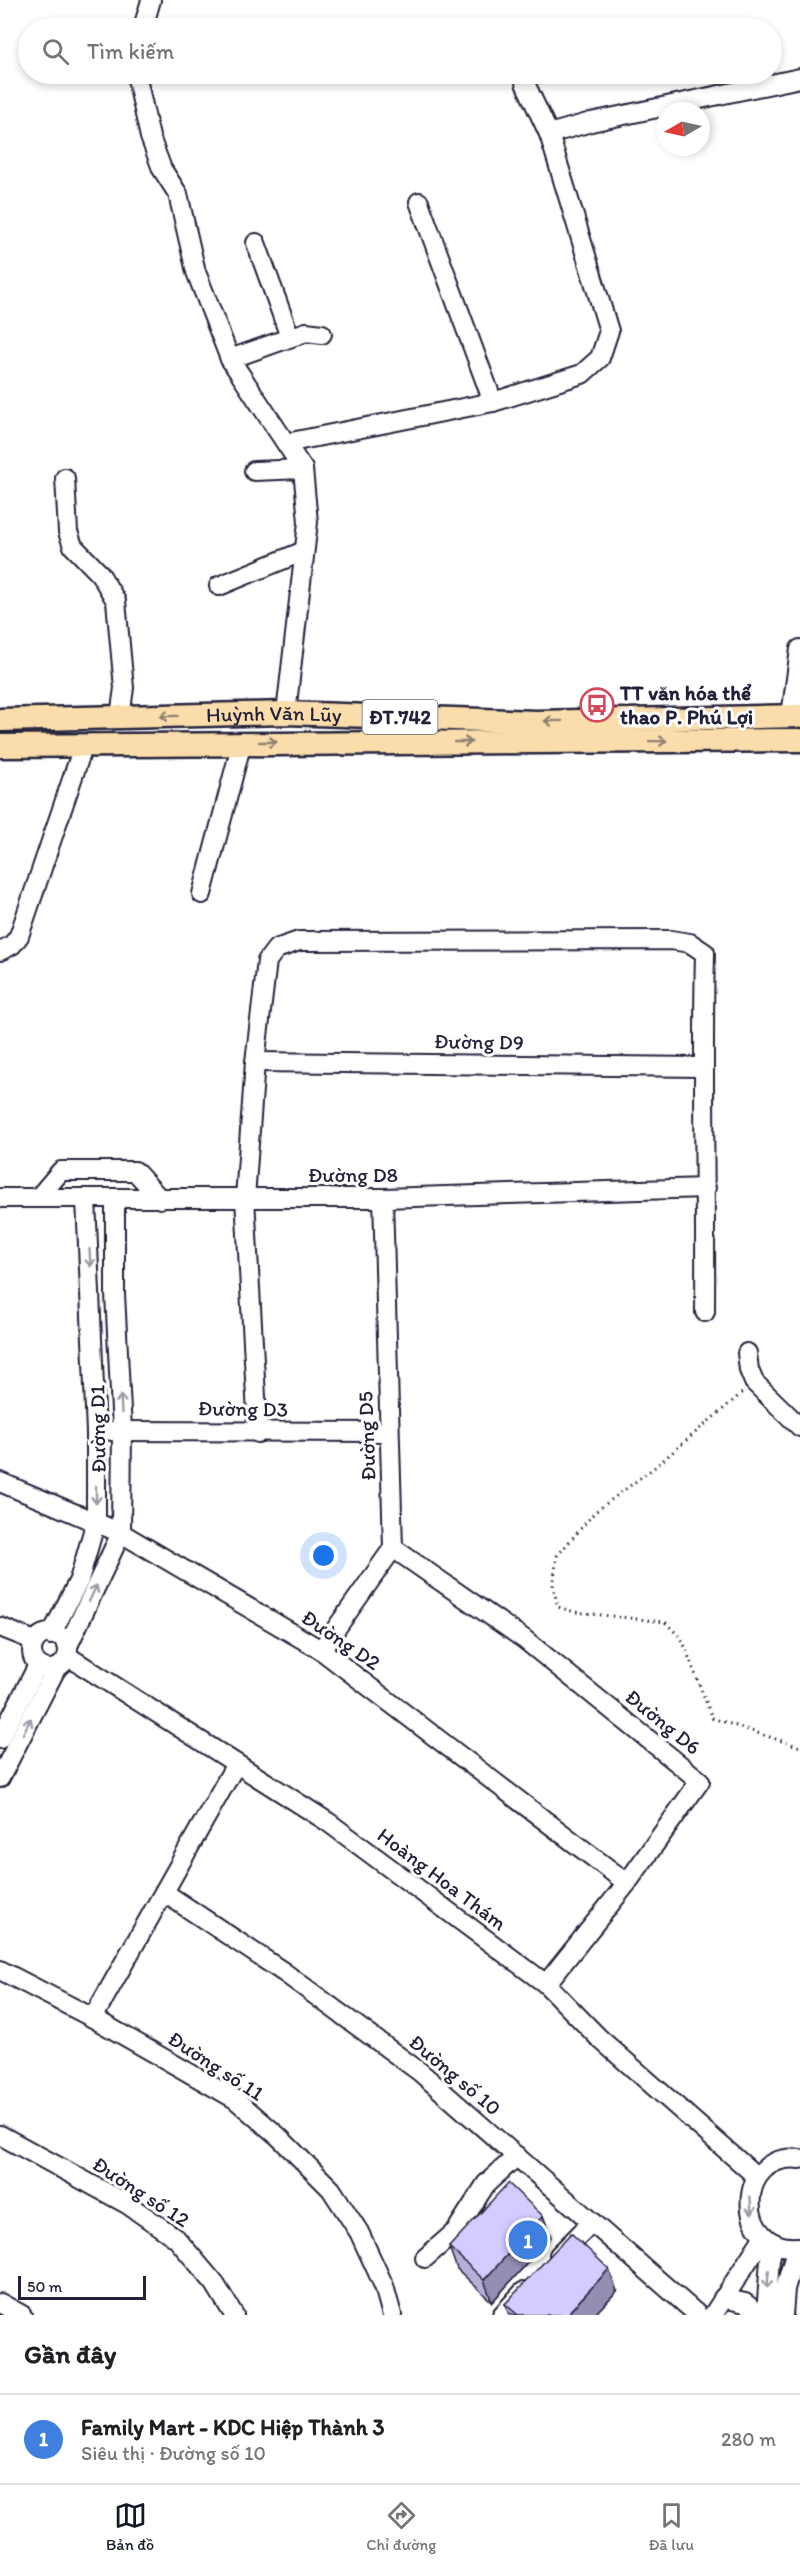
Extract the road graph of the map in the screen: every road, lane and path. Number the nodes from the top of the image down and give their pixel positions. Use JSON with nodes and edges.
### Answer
{"nodes":[{"id":1,"x":151,"y":0,"type":"edge"},
{"id":2,"x":146,"y":18,"type":"edge"},
{"id":3,"x":800,"y":78,"type":"edge"},
{"id":4,"x":782,"y":82,"type":"edge"},
{"id":5,"x":138,"y":84,"type":"edge"},
{"id":6,"x":525,"y":84,"type":"edge"},
{"id":7,"x":772,"y":84,"type":"edge"},
{"id":8,"x":549,"y":134,"type":"junction"},
{"id":9,"x":419,"y":202,"type":"dead end"},
{"id":10,"x":256,"y":243,"type":"dead end"},
{"id":11,"x":322,"y":334,"type":"dead end"},
{"id":12,"x":290,"y":338,"type":"junction"},
{"id":13,"x":230,"y":359,"type":"junction"},
{"id":14,"x":493,"y":402,"type":"junction"},
{"id":15,"x":286,"y":443,"type":"junction"},
{"id":16,"x":303,"y":469,"type":"junction"},
{"id":17,"x":255,"y":471,"type":"dead end"},
{"id":18,"x":65,"y":478,"type":"dead end"},
{"id":19,"x":304,"y":551,"type":"junction"},
{"id":20,"x":219,"y":586,"type":"dead end"},
{"id":21,"x":800,"y":649,"type":"edge"},
{"id":22,"x":286,"y":713,"type":"junction"},
{"id":23,"x":795,"y":716,"type":"edge"},
{"id":24,"x":120,"y":717,"type":"junction"},
{"id":25,"x":0,"y":720,"type":"edge"},
{"id":26,"x":800,"y":740,"type":"edge"},
{"id":27,"x":242,"y":742,"type":"junction"},
{"id":28,"x":84,"y":744,"type":"junction"},
{"id":29,"x":0,"y":746,"type":"edge"},
{"id":30,"x":202,"y":894,"type":"dead end"},
{"id":31,"x":0,"y":951,"type":"edge"},
{"id":32,"x":255,"y":1062,"type":"junction"},
{"id":33,"x":702,"y":1067,"type":"junction"},
{"id":34,"x":706,"y":1188,"type":"junction"},
{"id":35,"x":0,"y":1197,"type":"edge"},
{"id":36,"x":38,"y":1198,"type":"junction"},
{"id":37,"x":245,"y":1198,"type":"junction"},
{"id":38,"x":383,"y":1198,"type":"junction"},
{"id":39,"x":86,"y":1199,"type":"junction"},
{"id":40,"x":115,"y":1199,"type":"junction"},
{"id":41,"x":160,"y":1199,"type":"junction"},
{"id":42,"x":115,"y":1294,"type":"junction"},
{"id":43,"x":92,"y":1297,"type":"junction"},
{"id":44,"x":705,"y":1312,"type":"dead end"},
{"id":45,"x":747,"y":1353,"type":"dead end"},
{"id":46,"x":754,"y":1382,"type":"junction"},
{"id":47,"x":800,"y":1427,"type":"edge"},
{"id":48,"x":122,"y":1430,"type":"junction"},
{"id":49,"x":388,"y":1432,"type":"junction"},
{"id":50,"x":96,"y":1433,"type":"junction"},
{"id":51,"x":258,"y":1433,"type":"junction"},
{"id":52,"x":0,"y":1482,"type":"edge"},
{"id":53,"x":96,"y":1521,"type":"junction"},
{"id":54,"x":122,"y":1533,"type":"junction"},
{"id":55,"x":393,"y":1548,"type":"junction"},
{"id":56,"x":0,"y":1627,"type":"edge"},
{"id":57,"x":43,"y":1638,"type":"junction"},
{"id":58,"x":321,"y":1650,"type":"junction"},
{"id":59,"x":65,"y":1656,"type":"junction"},
{"id":60,"x":38,"y":1665,"type":"junction"},
{"id":61,"x":0,"y":1739,"type":"edge"},
{"id":62,"x":800,"y":1747,"type":"edge"},
{"id":63,"x":236,"y":1764,"type":"junction"},
{"id":64,"x":0,"y":1778,"type":"edge"},
{"id":65,"x":627,"y":1883,"type":"junction"},
{"id":66,"x":165,"y":1893,"type":"junction"},
{"id":67,"x":0,"y":1970,"type":"edge"},
{"id":68,"x":546,"y":1984,"type":"junction"},
{"id":69,"x":93,"y":2018,"type":"junction"},
{"id":70,"x":0,"y":2135,"type":"edge"},
{"id":71,"x":517,"y":2156,"type":"junction"},
{"id":72,"x":800,"y":2159,"type":"edge"},
{"id":73,"x":757,"y":2177,"type":"junction"},
{"id":74,"x":592,"y":2222,"type":"junction"},
{"id":75,"x":769,"y":2240,"type":"junction"},
{"id":76,"x":799,"y":2247,"type":"edge"},
{"id":77,"x":425,"y":2258,"type":"dead end"},
{"id":78,"x":800,"y":2288,"type":"edge"},
{"id":79,"x":723,"y":2298,"type":"junction"},
{"id":80,"x":0,"y":2303,"type":"edge"},
{"id":81,"x":784,"y":2307,"type":"edge"},
{"id":82,"x":22,"y":2315,"type":"edge"},
{"id":83,"x":234,"y":2315,"type":"edge"},
{"id":84,"x":392,"y":2315,"type":"edge"},
{"id":85,"x":502,"y":2315,"type":"edge"},
{"id":86,"x":698,"y":2315,"type":"edge"},
{"id":87,"x":713,"y":2315,"type":"edge"},
{"id":88,"x":760,"y":2315,"type":"edge"},
{"id":89,"x":766,"y":2315,"type":"edge"}],
"edges":[{"from":1,"to":2,"type":"street"},
{"from":3,"to":4,"type":"street"},
{"from":5,"to":13,"type":"street"},
{"from":6,"to":8,"type":"street"},
{"from":7,"to":8,"type":"street"},
{"from":8,"to":14,"type":"street"},
{"from":9,"to":14,"type":"street"},
{"from":10,"to":12,"type":"street"},
{"from":11,"to":12,"type":"street"},
{"from":12,"to":13,"type":"street"},
{"from":13,"to":15,"type":"street"},
{"from":14,"to":15,"type":"street"},
{"from":15,"to":16,"type":"street"},
{"from":16,"to":17,"type":"street"},
{"from":16,"to":19,"type":"street"},
{"from":18,"to":24,"type":"street"},
{"from":19,"to":20,"type":"street"},
{"from":19,"to":22,"type":"street"},
{"from":21,"to":23,"type":"street"},
{"from":23,"to":22,"type":"main road","name":"Huỳnh Văn Lũy","number":"ĐT.742","one_way":true},
{"from":22,"to":24,"type":"main road","name":"Huỳnh Văn Lũy","number":"ĐT.742","one_way":true},
{"from":24,"to":25,"type":"main road","name":"Huỳnh Văn Lũy","number":"ĐT.742"},
{"from":27,"to":26,"type":"main road","name":"Huỳnh Văn Lũy","number":"ĐT.742","one_way":true},
{"from":27,"to":28,"type":"main road","name":"Huỳnh Văn Lũy","number":"ĐT.742"},
{"from":27,"to":30,"type":"street"},
{"from":28,"to":29,"type":"main road","name":"Huỳnh Văn Lũy","number":"ĐT.742"},
{"from":28,"to":31,"type":"street"},
{"from":32,"to":33,"type":"street","name":"Đường D9"},
{"from":32,"to":33,"type":"street"},
{"from":32,"to":37,"type":"street"},
{"from":33,"to":34,"type":"street"},
{"from":34,"to":38,"type":"street","name":"Đường D8"},
{"from":34,"to":44,"type":"street"},
{"from":35,"to":36,"type":"street","name":"Đường D8"},
{"from":36,"to":39,"type":"street","name":"Đường D8"},
{"from":36,"to":41,"type":"street"},
{"from":37,"to":38,"type":"street","name":"Đường D8"},
{"from":37,"to":41,"type":"street","name":"Đường D8"},
{"from":37,"to":51,"type":"street"},
{"from":38,"to":49,"type":"street","name":"Đường D5"},
{"from":39,"to":40,"type":"street","name":"Đường D8"},
{"from":39,"to":43,"type":"street","name":"Đường D1","one_way":true},
{"from":40,"to":41,"type":"street","name":"Đường D8"},
{"from":40,"to":42,"type":"street","name":"Đường D1"},
{"from":42,"to":43,"type":"street"},
{"from":48,"to":42,"type":"street","name":"Đường D1","one_way":true},
{"from":43,"to":50,"type":"street","name":"Đường D1"},
{"from":45,"to":46,"type":"street"},
{"from":46,"to":47,"type":"street"},
{"from":46,"to":62,"type":"path"},
{"from":48,"to":50,"type":"street","name":"Đường D3"},
{"from":48,"to":51,"type":"street","name":"Đường D3"},
{"from":48,"to":54,"type":"street","name":"Đường D1"},
{"from":49,"to":51,"type":"street","name":"Đường D3"},
{"from":49,"to":55,"type":"street","name":"Đường D5"},
{"from":50,"to":53,"type":"street","name":"Đường D1","one_way":true},
{"from":52,"to":53,"type":"street","name":"Đường D2"},
{"from":53,"to":54,"type":"street","name":"Đường D2"},
{"from":53,"to":57,"type":"street","name":"Đường D1"},
{"from":54,"to":58,"type":"street","name":"Đường D2"},
{"from":59,"to":54,"type":"street","name":"Đường D1","one_way":true},
{"from":55,"to":58,"type":"street"},
{"from":55,"to":65,"type":"street","name":"Đường D6"},
{"from":56,"to":57,"type":"street"},
{"from":57,"to":59,"type":"street"},
{"from":57,"to":60,"type":"street"},
{"from":58,"to":65,"type":"street","name":"Đường D2"},
{"from":59,"to":60,"type":"street"},
{"from":59,"to":63,"type":"street","name":"Hoàng Hoa Thám"},
{"from":64,"to":59,"type":"street","name":"Đường D1","one_way":true},
{"from":60,"to":61,"type":"street"},
{"from":63,"to":66,"type":"street"},
{"from":63,"to":68,"type":"street","name":"Hoàng Hoa Thám"},
{"from":65,"to":68,"type":"street","name":"Đường D6"},
{"from":66,"to":69,"type":"street"},
{"from":66,"to":71,"type":"street","name":"Đường số 10"},
{"from":67,"to":69,"type":"street","name":"Đường số 11"},
{"from":68,"to":73,"type":"street","name":"Hoàng Hoa Thám"},
{"from":69,"to":84,"type":"street","name":"Đường số 11"},
{"from":70,"to":83,"type":"street","name":"Đường số 12"},
{"from":71,"to":74,"type":"street","name":"Đường số 10"},
{"from":71,"to":77,"type":"street"},
{"from":72,"to":73,"type":"street"},
{"from":73,"to":75,"type":"street","one_way":true},
{"from":74,"to":85,"type":"street"},
{"from":74,"to":86,"type":"street","name":"Đường số 10"},
{"from":75,"to":76,"type":"street"},
{"from":75,"to":79,"type":"street"},
{"from":75,"to":89,"type":"street","one_way":true},
{"from":76,"to":81,"type":"street"},
{"from":78,"to":81,"type":"street"},
{"from":79,"to":87,"type":"street"},
{"from":79,"to":88,"type":"street"},
{"from":80,"to":82,"type":"street"}]}
